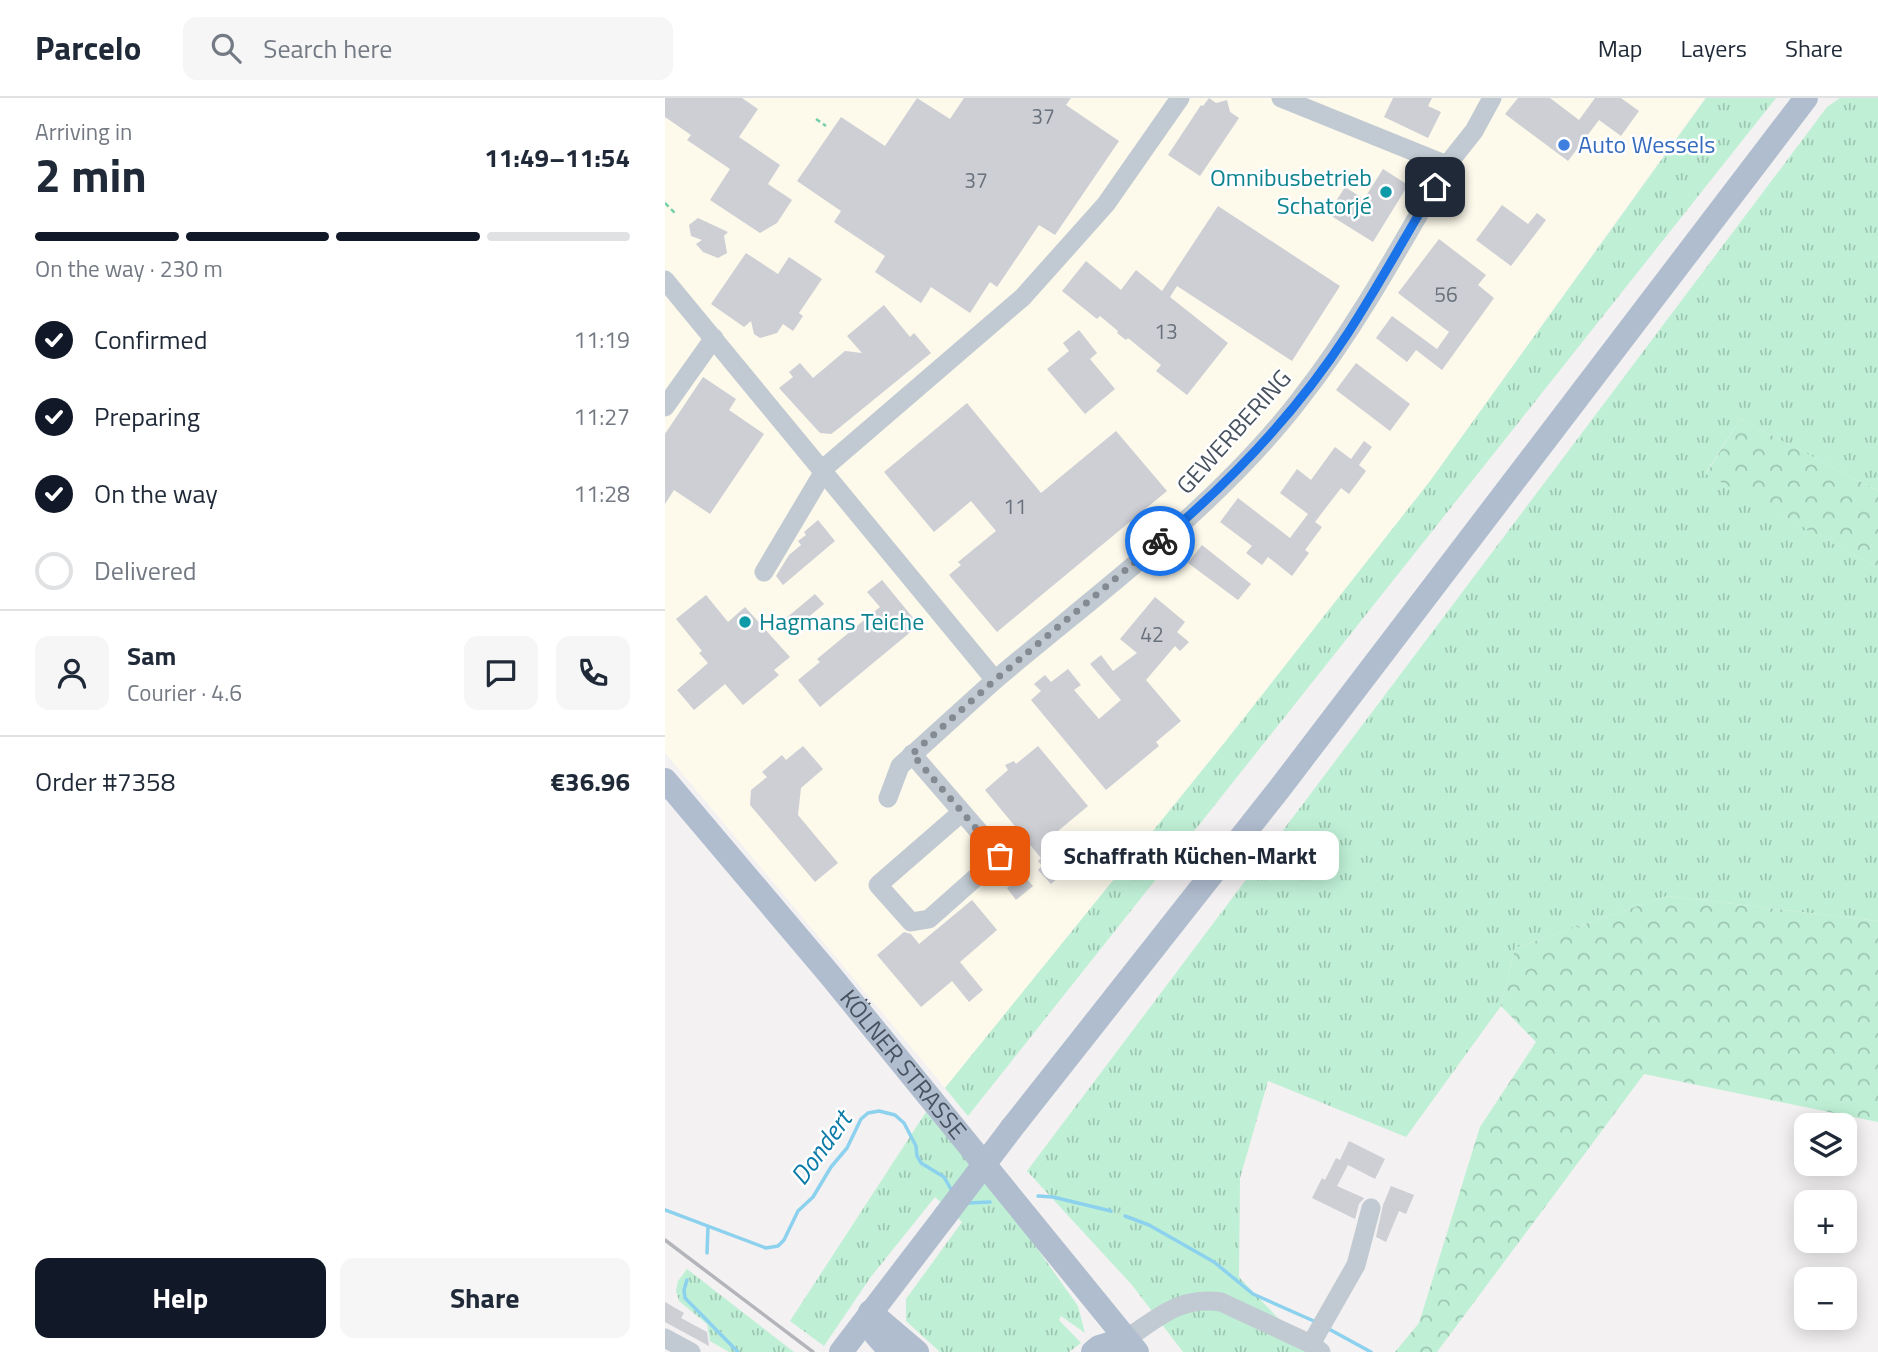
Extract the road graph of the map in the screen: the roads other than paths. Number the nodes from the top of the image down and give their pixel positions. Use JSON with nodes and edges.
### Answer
{"nodes":[{"id":1,"x":1180,"y":98,"type":"edge"},
{"id":2,"x":1281,"y":98,"type":"edge"},
{"id":3,"x":1492,"y":98,"type":"edge"},
{"id":4,"x":1806,"y":98,"type":"edge"},
{"id":5,"x":1447,"y":166,"type":"junction"},
{"id":6,"x":665,"y":280,"type":"edge"},
{"id":7,"x":714,"y":338,"type":"junction"},
{"id":8,"x":665,"y":407,"type":"edge"},
{"id":9,"x":823,"y":470,"type":"junction"},
{"id":10,"x":764,"y":572,"type":"dead end"},
{"id":11,"x":995,"y":680,"type":"junction"},
{"id":12,"x":912,"y":754,"type":"junction"},
{"id":13,"x":665,"y":779,"type":"edge"},
{"id":14,"x":888,"y":798,"type":"dead end"},
{"id":15,"x":962,"y":812,"type":"junction"},
{"id":16,"x":1371,"y":1208,"type":"dead end"},
{"id":17,"x":870,"y":1312,"type":"junction"},
{"id":18,"x":665,"y":1338,"type":"edge"},
{"id":19,"x":1126,"y":1348,"type":"edge"},
{"id":20,"x":1316,"y":1348,"type":"edge"},
{"id":21,"x":843,"y":1349,"type":"edge"},
{"id":22,"x":691,"y":1352,"type":"edge"},
{"id":23,"x":891,"y":1352,"type":"edge"},
{"id":24,"x":917,"y":1352,"type":"edge"},
{"id":25,"x":1093,"y":1352,"type":"edge"}],
"edges":[{"from":1,"to":9,"type":"street"},
{"from":2,"to":5,"type":"street"},
{"from":3,"to":5,"type":"street","name":"GEWERBERING"},
{"from":4,"to":17,"type":"main road","bridge":true},
{"from":5,"to":11,"type":"street","name":"GEWERBERING"},
{"from":6,"to":7,"type":"street"},
{"from":7,"to":8,"type":"street"},
{"from":7,"to":9,"type":"street"},
{"from":9,"to":10,"type":"street"},
{"from":9,"to":11,"type":"street"},
{"from":11,"to":12,"type":"street","name":"GEWERBERING"},
{"from":12,"to":14,"type":"street","name":"GEWERBERING"},
{"from":12,"to":15,"type":"street"},
{"from":13,"to":19,"type":"main road","name":"KÖLNER STRASSE"},
{"from":15,"to":15,"type":"street"},
{"from":16,"to":20,"type":"street"},
{"from":17,"to":21,"type":"main road"},
{"from":17,"to":23,"type":"main road"},
{"from":17,"to":24,"type":"main road"},
{"from":18,"to":22,"type":"street"},
{"from":19,"to":20,"type":"street"},
{"from":19,"to":25,"type":"main road"}]}
